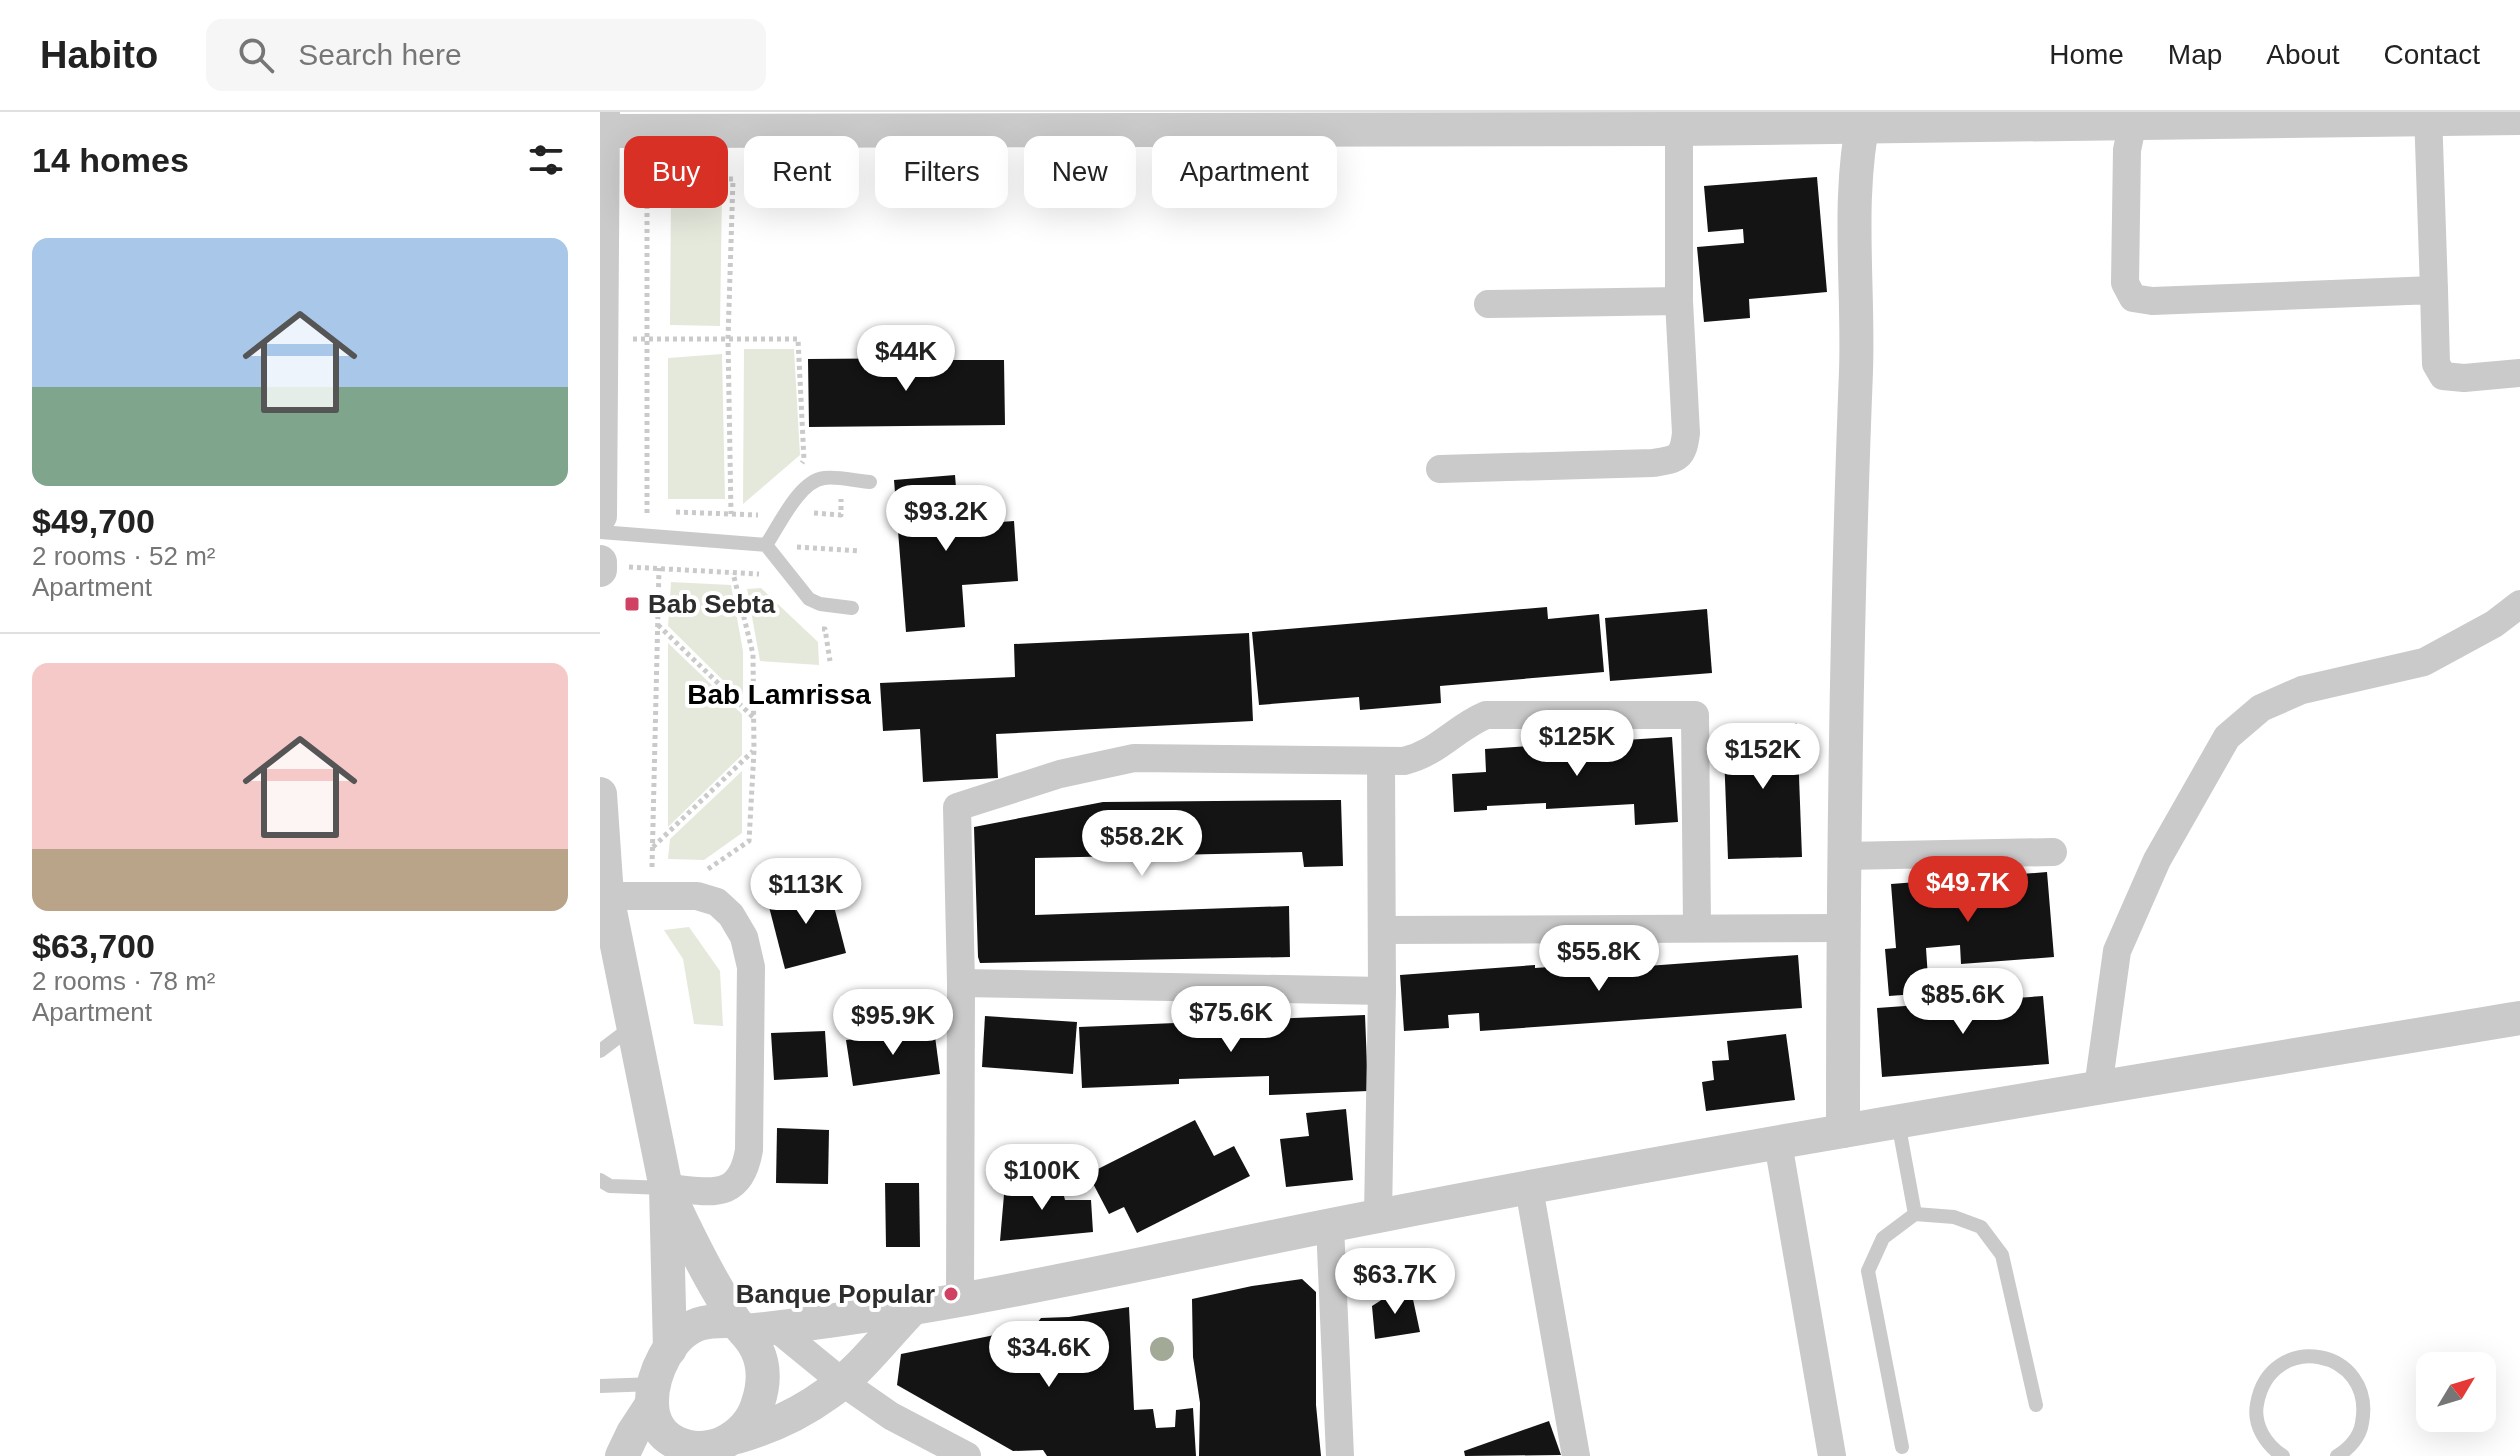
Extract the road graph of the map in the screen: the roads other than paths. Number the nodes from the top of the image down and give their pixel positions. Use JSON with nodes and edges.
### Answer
{"nodes":[{"id":1,"x":2428,"y":115,"type":"edge"},
{"id":2,"x":1863,"y":118,"type":"edge"},
{"id":3,"x":2133,"y":118,"type":"edge"},
{"id":4,"x":2520,"y":118,"type":"edge"},
{"id":5,"x":1796,"y":119,"type":"edge"},
{"id":6,"x":603,"y":122,"type":"edge"},
{"id":7,"x":763,"y":122,"type":"edge"},
{"id":8,"x":1120,"y":122,"type":"edge"},
{"id":9,"x":1679,"y":129,"type":"junction"},
{"id":10,"x":2434,"y":290,"type":"junction"},
{"id":11,"x":1679,"y":301,"type":"junction"},
{"id":12,"x":1488,"y":304,"type":"dead end"},
{"id":13,"x":602,"y":339,"type":"edge"},
{"id":14,"x":2520,"y":373,"type":"edge"},
{"id":15,"x":1440,"y":469,"type":"dead end"},
{"id":16,"x":870,"y":482,"type":"dead end"},
{"id":17,"x":600,"y":516,"type":"edge"},
{"id":18,"x":600,"y":532,"type":"edge"},
{"id":19,"x":766,"y":545,"type":"junction"},
{"id":20,"x":2520,"y":604,"type":"edge"},
{"id":21,"x":852,"y":608,"type":"dead end"},
{"id":22,"x":1381,"y":762,"type":"junction"},
{"id":23,"x":600,"y":794,"type":"edge"},
{"id":24,"x":2053,"y":852,"type":"dead end"},
{"id":25,"x":1844,"y":856,"type":"junction"},
{"id":26,"x":607,"y":896,"type":"junction"},
{"id":27,"x":1697,"y":927,"type":"junction"},
{"id":28,"x":1843,"y":928,"type":"junction"},
{"id":29,"x":1382,"y":930,"type":"junction"},
{"id":30,"x":961,"y":983,"type":"junction"},
{"id":31,"x":1382,"y":991,"type":"junction"},
{"id":32,"x":2520,"y":1018,"type":"edge"},
{"id":33,"x":633,"y":1026,"type":"junction"},
{"id":34,"x":600,"y":1051,"type":"edge"},
{"id":35,"x":2098,"y":1088,"type":"junction"},
{"id":36,"x":1897,"y":1121,"type":"junction"},
{"id":37,"x":1843,"y":1131,"type":"junction"},
{"id":38,"x":1778,"y":1143,"type":"junction"},
{"id":39,"x":600,"y":1180,"type":"edge"},
{"id":40,"x":666,"y":1188,"type":"junction"},
{"id":41,"x":1529,"y":1188,"type":"junction"},
{"id":42,"x":1915,"y":1214,"type":"junction"},
{"id":43,"x":1378,"y":1215,"type":"junction"},
{"id":44,"x":1330,"y":1225,"type":"junction"},
{"id":45,"x":960,"y":1301,"type":"junction"},
{"id":46,"x":911,"y":1310,"type":"junction"},
{"id":47,"x":752,"y":1327,"type":"junction"},
{"id":48,"x":670,"y":1349,"type":"junction"},
{"id":49,"x":842,"y":1382,"type":"junction"},
{"id":50,"x":600,"y":1386,"type":"edge"},
{"id":51,"x":653,"y":1394,"type":"junction"},
{"id":52,"x":2036,"y":1405,"type":"dead end"},
{"id":53,"x":731,"y":1439,"type":"junction"},
{"id":54,"x":1902,"y":1447,"type":"dead end"},
{"id":55,"x":688,"y":1453,"type":"edge"},
{"id":56,"x":622,"y":1456,"type":"edge"},
{"id":57,"x":967,"y":1456,"type":"edge"},
{"id":58,"x":1340,"y":1456,"type":"edge"},
{"id":59,"x":1576,"y":1456,"type":"edge"},
{"id":60,"x":1832,"y":1456,"type":"edge"},
{"id":61,"x":2283,"y":1456,"type":"edge"},
{"id":62,"x":2337,"y":1456,"type":"edge"}],
"edges":[{"from":1,"to":3,"type":"street"},
{"from":1,"to":4,"type":"street"},
{"from":1,"to":10,"type":"street"},
{"from":2,"to":3,"type":"street"},
{"from":2,"to":5,"type":"street"},
{"from":2,"to":25,"type":"street"},
{"from":3,"to":10,"type":"street"},
{"from":5,"to":9,"type":"street"},
{"from":6,"to":7,"type":"street"},
{"from":6,"to":13,"type":"street"},
{"from":7,"to":8,"type":"street"},
{"from":8,"to":9,"type":"street"},
{"from":9,"to":11,"type":"street"},
{"from":10,"to":14,"type":"street"},
{"from":11,"to":12,"type":"street"},
{"from":11,"to":15,"type":"street"},
{"from":13,"to":17,"type":"street"},
{"from":16,"to":19,"type":"lane"},
{"from":18,"to":19,"type":"lane"},
{"from":19,"to":21,"type":"lane"},
{"from":20,"to":35,"type":"street"},
{"from":22,"to":27,"type":"street"},
{"from":22,"to":29,"type":"street"},
{"from":22,"to":30,"type":"street"},
{"from":23,"to":26,"type":"street"},
{"from":24,"to":25,"type":"street"},
{"from":25,"to":28,"type":"street"},
{"from":26,"to":33,"type":"street"},
{"from":26,"to":40,"type":"street"},
{"from":27,"to":28,"type":"street"},
{"from":27,"to":29,"type":"street"},
{"from":28,"to":37,"type":"street"},
{"from":29,"to":31,"type":"street"},
{"from":30,"to":31,"type":"street"},
{"from":30,"to":45,"type":"street"},
{"from":31,"to":43,"type":"street"},
{"from":32,"to":35,"type":"street"},
{"from":33,"to":34,"type":"lane"},
{"from":33,"to":40,"type":"street"},
{"from":35,"to":36,"type":"street"},
{"from":36,"to":37,"type":"street"},
{"from":36,"to":42,"type":"lane"},
{"from":37,"to":38,"type":"street"},
{"from":38,"to":41,"type":"street"},
{"from":38,"to":60,"type":"street"},
{"from":39,"to":40,"type":"lane"},
{"from":40,"to":47,"type":"street"},
{"from":40,"to":48,"type":"street"},
{"from":41,"to":43,"type":"street"},
{"from":41,"to":59,"type":"street"},
{"from":42,"to":52,"type":"lane"},
{"from":42,"to":54,"type":"lane"},
{"from":43,"to":44,"type":"street"},
{"from":44,"to":45,"type":"street"},
{"from":44,"to":58,"type":"street"},
{"from":45,"to":46,"type":"street"},
{"from":46,"to":47,"type":"street"},
{"from":46,"to":49,"type":"street"},
{"from":47,"to":48,"type":"street"},
{"from":47,"to":49,"type":"street"},
{"from":47,"to":53,"type":"street"},
{"from":48,"to":51,"type":"street"},
{"from":49,"to":53,"type":"street"},
{"from":49,"to":57,"type":"street"},
{"from":50,"to":51,"type":"lane"},
{"from":51,"to":55,"type":"street"},
{"from":51,"to":56,"type":"street"},
{"from":53,"to":55,"type":"street"},
{"from":61,"to":62,"type":"lane"}]}
